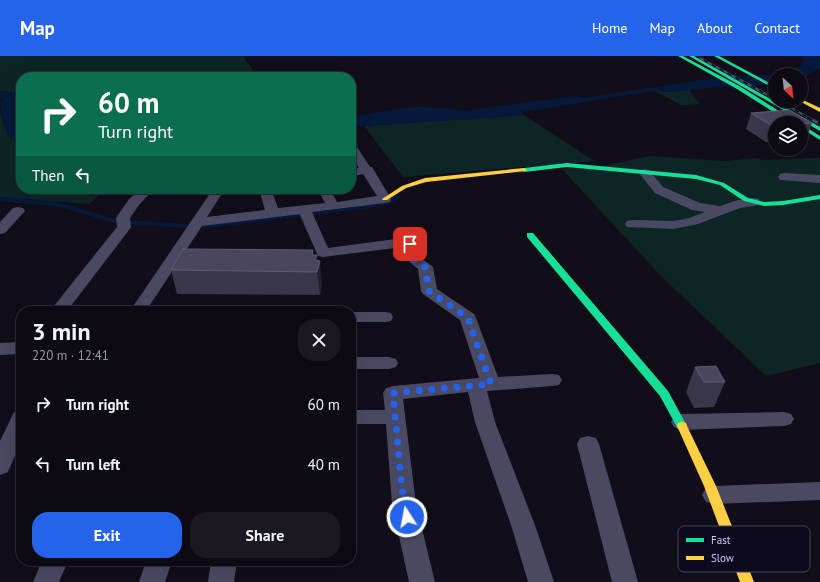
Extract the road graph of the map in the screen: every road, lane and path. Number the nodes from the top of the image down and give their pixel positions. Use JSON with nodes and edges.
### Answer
{"nodes":[{"id":1,"x":680,"y":56,"type":"edge"},
{"id":2,"x":691,"y":56,"type":"edge"},
{"id":3,"x":703,"y":56,"type":"edge"},
{"id":4,"x":716,"y":56,"type":"edge"},
{"id":5,"x":722,"y":76,"type":"junction"},
{"id":6,"x":768,"y":84,"type":"edge"},
{"id":7,"x":743,"y":88,"type":"junction"},
{"id":8,"x":768,"y":91,"type":"edge"},
{"id":9,"x":808,"y":104,"type":"edge"},
{"id":10,"x":800,"y":108,"type":"edge"},
{"id":11,"x":820,"y":110,"type":"edge"},
{"id":12,"x":785,"y":116,"type":"edge"},
{"id":13,"x":820,"y":118,"type":"edge"},
{"id":14,"x":820,"y":129,"type":"edge"},
{"id":15,"x":808,"y":130,"type":"edge"},
{"id":16,"x":820,"y":138,"type":"edge"},
{"id":17,"x":356,"y":153,"type":"edge"},
{"id":18,"x":368,"y":170,"type":"junction"},
{"id":19,"x":356,"y":172,"type":"edge"},
{"id":20,"x":645,"y":173,"type":"junction"},
{"id":21,"x":784,"y":177,"type":"dead end"},
{"id":22,"x":820,"y":179,"type":"edge"},
{"id":23,"x":143,"y":194,"type":"edge"},
{"id":24,"x":216,"y":194,"type":"edge"},
{"id":25,"x":267,"y":194,"type":"edge"},
{"id":26,"x":327,"y":194,"type":"edge"},
{"id":27,"x":820,"y":197,"type":"edge"},
{"id":28,"x":385,"y":199,"type":"junction"},
{"id":29,"x":754,"y":202,"type":"junction"},
{"id":30,"x":333,"y":206,"type":"junction"},
{"id":31,"x":719,"y":210,"type":"junction"},
{"id":32,"x":18,"y":211,"type":"dead end"},
{"id":33,"x":273,"y":213,"type":"junction"},
{"id":34,"x":307,"y":215,"type":"dead end"},
{"id":35,"x":632,"y":224,"type":"dead end"},
{"id":36,"x":195,"y":225,"type":"junction"},
{"id":37,"x":0,"y":230,"type":"edge"},
{"id":38,"x":530,"y":235,"type":"dead end"},
{"id":39,"x":62,"y":306,"type":"edge"},
{"id":40,"x":142,"y":306,"type":"edge"},
{"id":41,"x":356,"y":317,"type":"edge"},
{"id":42,"x":385,"y":317,"type":"dead end"},
{"id":43,"x":16,"y":348,"type":"edge"},
{"id":44,"x":0,"y":349,"type":"edge"},
{"id":45,"x":356,"y":362,"type":"edge"},
{"id":46,"x":389,"y":363,"type":"dead end"},
{"id":47,"x":552,"y":380,"type":"dead end"},
{"id":48,"x":483,"y":385,"type":"junction"},
{"id":49,"x":356,"y":417,"type":"edge"},
{"id":50,"x":394,"y":417,"type":"junction"},
{"id":51,"x":784,"y":420,"type":"dead end"},
{"id":52,"x":681,"y":422,"type":"junction"},
{"id":53,"x":16,"y":425,"type":"edge"},
{"id":54,"x":5,"y":442,"type":"edge"},
{"id":55,"x":588,"y":444,"type":"dead end"},
{"id":56,"x":0,"y":466,"type":"edge"},
{"id":57,"x":820,"y":491,"type":"edge"},
{"id":58,"x":714,"y":495,"type":"junction"},
{"id":59,"x":726,"y":526,"type":"edge"},
{"id":60,"x":53,"y":566,"type":"edge"},
{"id":61,"x":157,"y":566,"type":"edge"},
{"id":62,"x":223,"y":566,"type":"edge"},
{"id":63,"x":743,"y":572,"type":"edge"},
{"id":64,"x":46,"y":582,"type":"edge"},
{"id":65,"x":152,"y":582,"type":"edge"},
{"id":66,"x":221,"y":582,"type":"edge"},
{"id":67,"x":422,"y":582,"type":"edge"},
{"id":68,"x":541,"y":582,"type":"edge"},
{"id":69,"x":625,"y":582,"type":"edge"},
{"id":70,"x":747,"y":582,"type":"edge"}],
"edges":[{"from":1,"to":5,"type":"main road"},
{"from":2,"to":5,"type":"main road"},
{"from":3,"to":8,"type":"main road"},
{"from":4,"to":6,"type":"main road"},
{"from":5,"to":7,"type":"main road"},
{"from":7,"to":12,"type":"main road"},
{"from":7,"to":14,"type":"main road"},
{"from":9,"to":11,"type":"main road"},
{"from":10,"to":13,"type":"main road"},
{"from":15,"to":16,"type":"main road"},
{"from":17,"to":18,"type":"street"},
{"from":18,"to":19,"type":"street"},
{"from":18,"to":28,"type":"street"},
{"from":20,"to":28,"type":"main road"},
{"from":20,"to":29,"type":"main road"},
{"from":20,"to":31,"type":"street"},
{"from":21,"to":22,"type":"street"},
{"from":23,"to":39,"type":"street"},
{"from":24,"to":36,"type":"street"},
{"from":25,"to":33,"type":"street"},
{"from":26,"to":30,"type":"street"},
{"from":27,"to":29,"type":"main road"},
{"from":28,"to":30,"type":"street"},
{"from":29,"to":31,"type":"street"},
{"from":30,"to":33,"type":"street"},
{"from":31,"to":35,"type":"street"},
{"from":32,"to":37,"type":"street"},
{"from":33,"to":36,"type":"street"},
{"from":34,"to":48,"type":"street"},
{"from":36,"to":40,"type":"street"},
{"from":38,"to":52,"type":"main road"},
{"from":41,"to":42,"type":"street"},
{"from":43,"to":44,"type":"street"},
{"from":45,"to":46,"type":"street"},
{"from":47,"to":48,"type":"street"},
{"from":48,"to":50,"type":"street"},
{"from":48,"to":68,"type":"street"},
{"from":49,"to":50,"type":"street"},
{"from":50,"to":67,"type":"street"},
{"from":51,"to":52,"type":"street"},
{"from":52,"to":58,"type":"main road"},
{"from":53,"to":54,"type":"street"},
{"from":54,"to":56,"type":"street"},
{"from":55,"to":69,"type":"street"},
{"from":57,"to":58,"type":"street"},
{"from":58,"to":59,"type":"main road"},
{"from":60,"to":64,"type":"street"},
{"from":61,"to":65,"type":"street"},
{"from":62,"to":66,"type":"street"},
{"from":63,"to":70,"type":"main road"}]}
